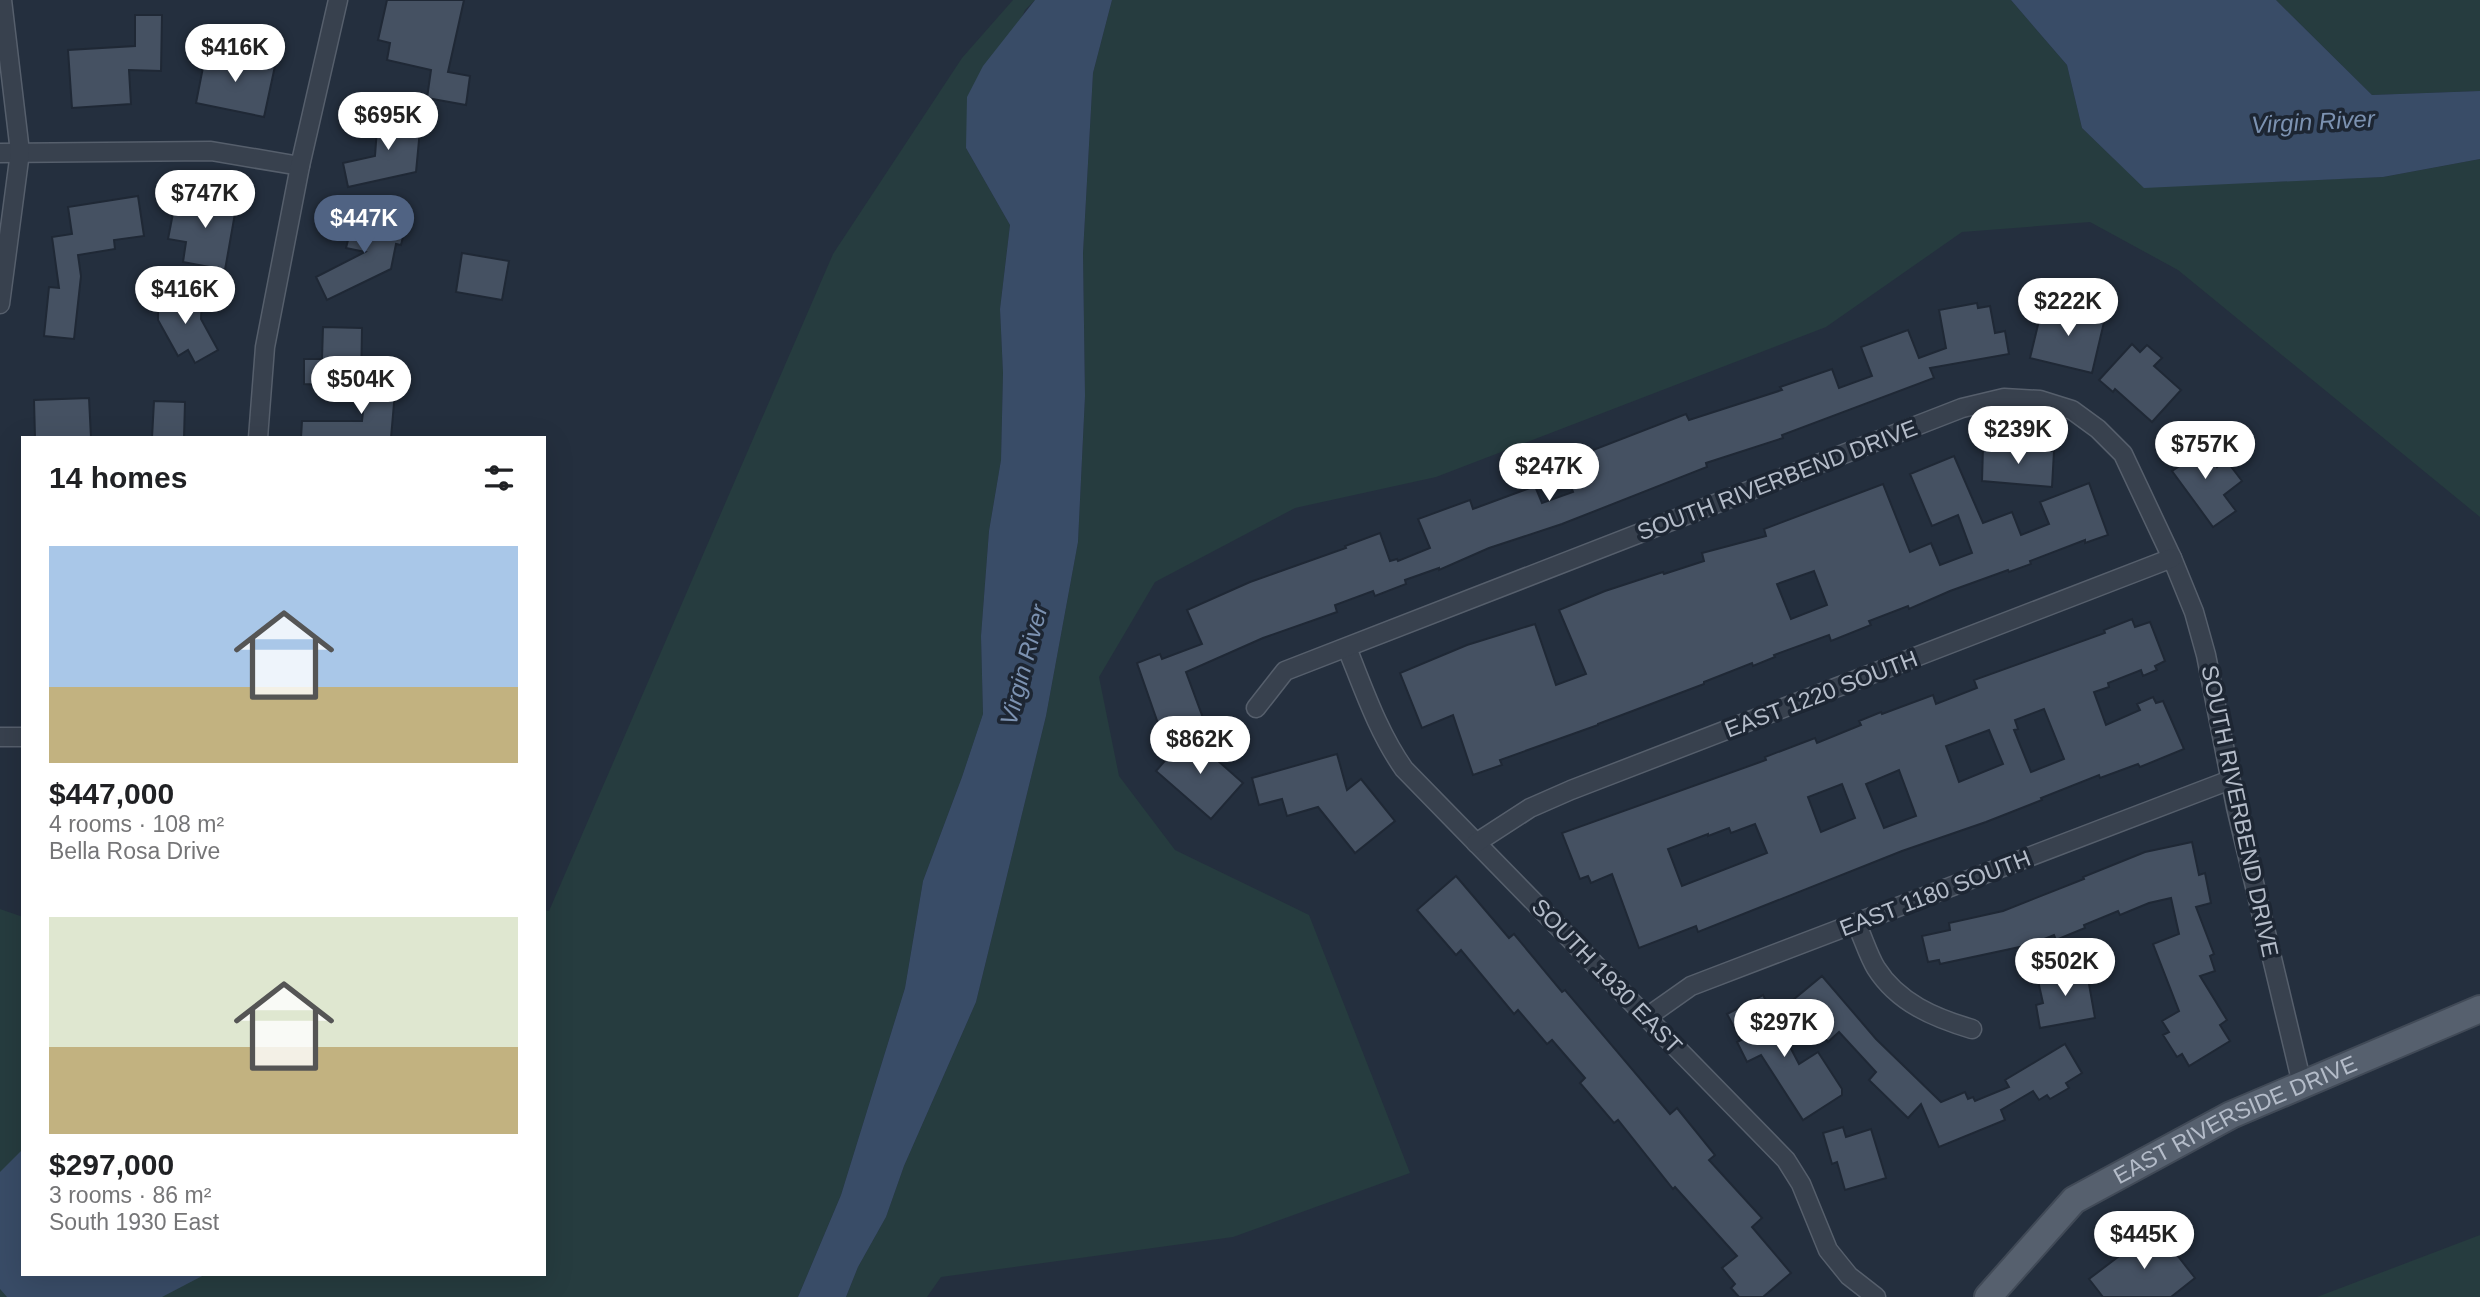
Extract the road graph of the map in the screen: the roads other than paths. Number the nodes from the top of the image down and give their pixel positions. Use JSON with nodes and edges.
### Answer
{"nodes":[{"id":1,"x":2,"y":0,"type":"edge"},
{"id":2,"x":338,"y":0,"type":"edge"},
{"id":3,"x":20,"y":152,"type":"junction"},
{"id":4,"x":0,"y":153,"type":"edge"},
{"id":5,"x":300,"y":166,"type":"junction"},
{"id":6,"x":0,"y":304,"type":"edge"},
{"id":7,"x":258,"y":436,"type":"edge"},
{"id":8,"x":2172,"y":558,"type":"junction"},
{"id":9,"x":1348,"y":648,"type":"junction"},
{"id":10,"x":1256,"y":708,"type":"dead end"},
{"id":11,"x":0,"y":737,"type":"edge"},
{"id":12,"x":21,"y":737,"type":"edge"},
{"id":13,"x":2230,"y":780,"type":"junction"},
{"id":14,"x":1476,"y":842,"type":"junction"},
{"id":15,"x":1856,"y":923,"type":"junction"},
{"id":16,"x":2480,"y":1009,"type":"edge"},
{"id":17,"x":1647,"y":1017,"type":"junction"},
{"id":18,"x":1972,"y":1030,"type":"dead end"},
{"id":19,"x":2302,"y":1084,"type":"junction"},
{"id":20,"x":1877,"y":1297,"type":"edge"},
{"id":21,"x":1988,"y":1297,"type":"edge"}],
"edges":[{"from":1,"to":3,"type":"street"},
{"from":2,"to":5,"type":"street"},
{"from":3,"to":4,"type":"street"},
{"from":3,"to":5,"type":"street"},
{"from":3,"to":6,"type":"street"},
{"from":5,"to":7,"type":"street"},
{"from":8,"to":9,"type":"street","name":"SOUTH RIVERBEND DRIVE"},
{"from":8,"to":13,"type":"street","name":"SOUTH RIVERBEND DRIVE"},
{"from":8,"to":14,"type":"street","name":"EAST 1220 SOUTH"},
{"from":9,"to":10,"type":"street","name":"SOUTH RIVERBEND DRIVE"},
{"from":9,"to":14,"type":"street","name":"SOUTH 1930 EAST"},
{"from":11,"to":12,"type":"street"},
{"from":13,"to":15,"type":"street","name":"EAST 1180 SOUTH"},
{"from":13,"to":19,"type":"street","name":"SOUTH RIVERBEND DRIVE"},
{"from":14,"to":17,"type":"street","name":"SOUTH 1930 EAST"},
{"from":15,"to":17,"type":"street","name":"EAST 1180 SOUTH"},
{"from":15,"to":18,"type":"street"},
{"from":16,"to":19,"type":"main road","name":"EAST RIVERSIDE DRIVE"},
{"from":17,"to":20,"type":"street","name":"SOUTH 1930 EAST"},
{"from":19,"to":21,"type":"main road","name":"EAST RIVERSIDE DRIVE"}]}
